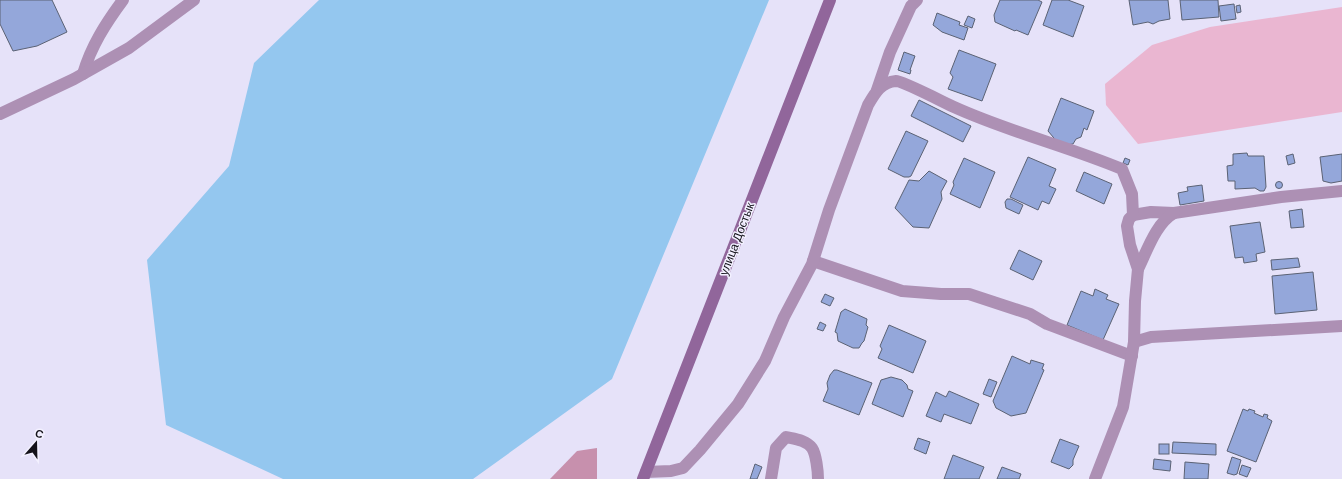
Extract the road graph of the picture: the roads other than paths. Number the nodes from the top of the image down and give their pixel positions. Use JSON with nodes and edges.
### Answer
{"nodes":[{"id":1,"x":123,"y":0,"type":"edge"},
{"id":2,"x":194,"y":0,"type":"edge"},
{"id":3,"x":830,"y":0,"type":"edge"},
{"id":4,"x":917,"y":0,"type":"edge"},
{"id":5,"x":83,"y":74,"type":"junction"},
{"id":6,"x":876,"y":91,"type":"junction"},
{"id":7,"x":0,"y":114,"type":"edge"},
{"id":8,"x":1342,"y":191,"type":"edge"},
{"id":9,"x":1174,"y":213,"type":"junction"},
{"id":10,"x":1133,"y":215,"type":"junction"},
{"id":11,"x":813,"y":262,"type":"junction"},
{"id":12,"x":1138,"y":269,"type":"junction"},
{"id":13,"x":1342,"y":326,"type":"edge"},
{"id":14,"x":1134,"y":342,"type":"junction"},
{"id":15,"x":1132,"y":356,"type":"junction"},
{"id":16,"x":680,"y":474,"type":"edge"},
{"id":17,"x":645,"y":475,"type":"edge"},
{"id":18,"x":771,"y":479,"type":"edge"},
{"id":19,"x":818,"y":479,"type":"edge"},
{"id":20,"x":1095,"y":479,"type":"edge"}],
"edges":[{"from":1,"to":5,"type":"street"},
{"from":2,"to":5,"type":"street"},
{"from":3,"to":17,"type":"main road","name":"улица Достык"},
{"from":4,"to":6,"type":"street"},
{"from":5,"to":7,"type":"street"},
{"from":6,"to":10,"type":"street"},
{"from":6,"to":11,"type":"street"},
{"from":8,"to":9,"type":"street"},
{"from":9,"to":10,"type":"street"},
{"from":9,"to":12,"type":"street"},
{"from":10,"to":12,"type":"street"},
{"from":11,"to":15,"type":"street"},
{"from":11,"to":16,"type":"street"},
{"from":12,"to":14,"type":"street"},
{"from":13,"to":14,"type":"street"},
{"from":14,"to":15,"type":"street"},
{"from":15,"to":20,"type":"street"},
{"from":16,"to":17,"type":"street"},
{"from":18,"to":19,"type":"street"}]}
